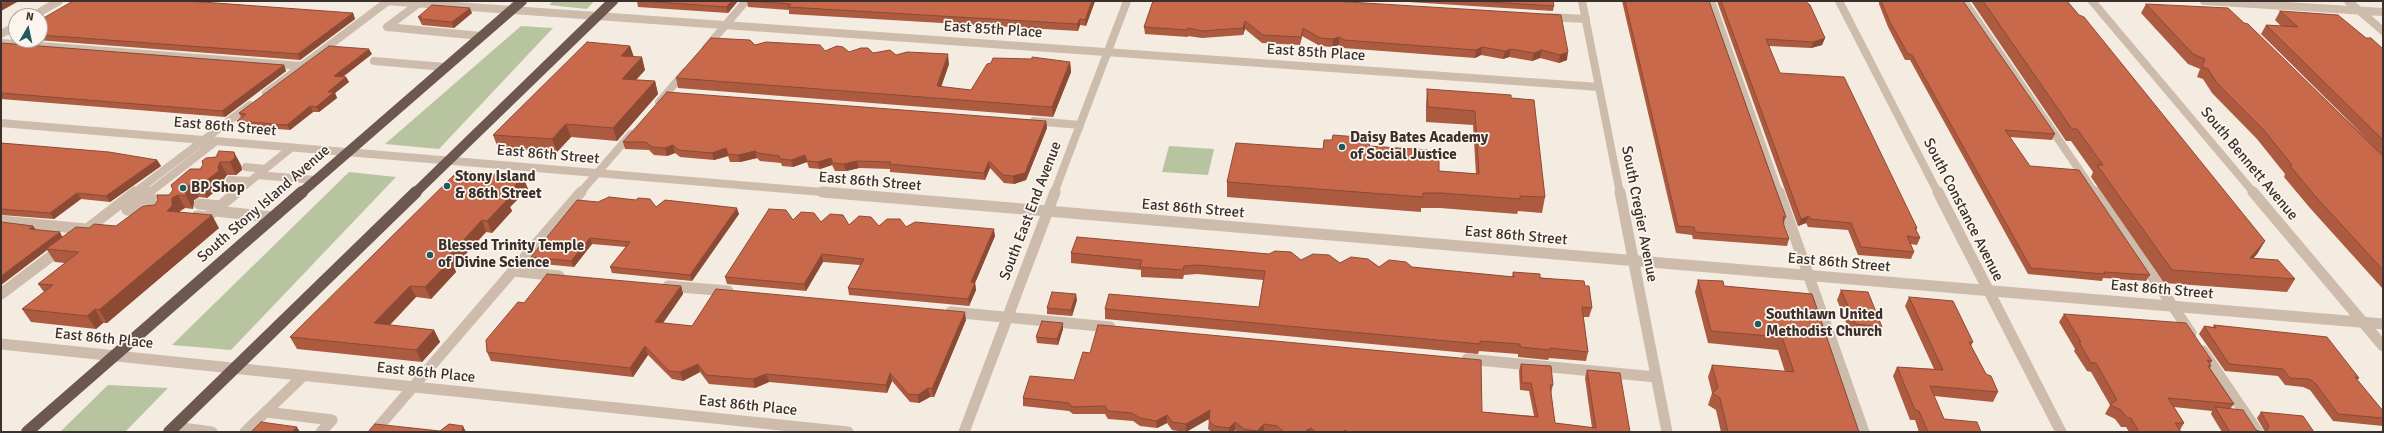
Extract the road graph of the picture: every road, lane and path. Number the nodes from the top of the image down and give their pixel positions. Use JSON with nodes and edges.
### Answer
{"nodes":[{"id":1,"x":59,"y":1,"type":"edge"},
{"id":2,"x":387,"y":1,"type":"edge"},
{"id":3,"x":522,"y":1,"type":"edge"},
{"id":4,"x":613,"y":1,"type":"edge"},
{"id":5,"x":746,"y":1,"type":"edge"},
{"id":6,"x":1127,"y":1,"type":"edge"},
{"id":7,"x":1582,"y":1,"type":"edge"},
{"id":8,"x":1711,"y":1,"type":"edge"},
{"id":9,"x":1839,"y":1,"type":"edge"},
{"id":10,"x":1964,"y":1,"type":"edge"},
{"id":11,"x":2092,"y":1,"type":"edge"},
{"id":12,"x":2204,"y":1,"type":"edge"},
{"id":13,"x":2348,"y":1,"type":"edge"},
{"id":14,"x":2220,"y":2,"type":"edge"},
{"id":15,"x":418,"y":3,"type":"junction"},
{"id":16,"x":47,"y":8,"type":"edge"},
{"id":17,"x":512,"y":10,"type":"junction"},
{"id":18,"x":2359,"y":10,"type":"junction"},
{"id":19,"x":2231,"y":12,"type":"edge"},
{"id":20,"x":2383,"y":12,"type":"edge"},
{"id":21,"x":598,"y":16,"type":"junction"},
{"id":22,"x":1538,"y":16,"type":"edge"},
{"id":23,"x":1586,"y":19,"type":"junction"},
{"id":24,"x":726,"y":25,"type":"junction"},
{"id":25,"x":2383,"y":31,"type":"edge"},
{"id":26,"x":481,"y":36,"type":"junction"},
{"id":27,"x":1,"y":43,"type":"edge"},
{"id":28,"x":1108,"y":52,"type":"junction"},
{"id":29,"x":701,"y":53,"type":"edge"},
{"id":30,"x":374,"y":61,"type":"dead end"},
{"id":31,"x":692,"y":64,"type":"edge"},
{"id":32,"x":302,"y":66,"type":"junction"},
{"id":33,"x":445,"y":67,"type":"junction"},
{"id":34,"x":1599,"y":87,"type":"junction"},
{"id":35,"x":667,"y":93,"type":"junction"},
{"id":36,"x":683,"y":94,"type":"edge"},
{"id":37,"x":652,"y":110,"type":"edge"},
{"id":38,"x":1022,"y":120,"type":"edge"},
{"id":39,"x":1,"y":123,"type":"edge"},
{"id":40,"x":1080,"y":125,"type":"junction"},
{"id":41,"x":636,"y":128,"type":"edge"},
{"id":42,"x":203,"y":140,"type":"junction"},
{"id":43,"x":216,"y":142,"type":"junction"},
{"id":44,"x":290,"y":148,"type":"junction"},
{"id":45,"x":346,"y":153,"type":"junction"},
{"id":46,"x":189,"y":162,"type":"junction"},
{"id":47,"x":449,"y":162,"type":"junction"},
{"id":48,"x":204,"y":164,"type":"edge"},
{"id":49,"x":246,"y":167,"type":"dead end"},
{"id":50,"x":265,"y":169,"type":"junction"},
{"id":51,"x":173,"y":174,"type":"junction"},
{"id":52,"x":597,"y":174,"type":"junction"},
{"id":53,"x":188,"y":176,"type":"edge"},
{"id":54,"x":254,"y":178,"type":"junction"},
{"id":55,"x":230,"y":180,"type":"dead end"},
{"id":56,"x":315,"y":180,"type":"junction"},
{"id":57,"x":142,"y":198,"type":"junction"},
{"id":58,"x":173,"y":202,"type":"edge"},
{"id":59,"x":199,"y":204,"type":"dead end"},
{"id":60,"x":217,"y":208,"type":"junction"},
{"id":61,"x":159,"y":212,"type":"edge"},
{"id":62,"x":1047,"y":212,"type":"junction"},
{"id":63,"x":185,"y":215,"type":"edge"},
{"id":64,"x":273,"y":217,"type":"junction"},
{"id":65,"x":1,"y":222,"type":"edge"},
{"id":66,"x":86,"y":229,"type":"junction"},
{"id":67,"x":1634,"y":262,"type":"junction"},
{"id":68,"x":513,"y":271,"type":"junction"},
{"id":69,"x":569,"y":276,"type":"edge"},
{"id":70,"x":1808,"y":276,"type":"junction"},
{"id":71,"x":656,"y":284,"type":"edge"},
{"id":72,"x":1988,"y":290,"type":"junction"},
{"id":73,"x":736,"y":292,"type":"edge"},
{"id":74,"x":1,"y":294,"type":"edge"},
{"id":75,"x":2172,"y":306,"type":"junction"},
{"id":76,"x":942,"y":311,"type":"edge"},
{"id":77,"x":1007,"y":317,"type":"junction"},
{"id":78,"x":2364,"y":323,"type":"junction"},
{"id":79,"x":2383,"y":324,"type":"edge"},
{"id":80,"x":1122,"y":328,"type":"edge"},
{"id":81,"x":1,"y":344,"type":"edge"},
{"id":82,"x":2383,"y":346,"type":"edge"},
{"id":83,"x":113,"y":356,"type":"junction"},
{"id":84,"x":1455,"y":358,"type":"edge"},
{"id":85,"x":234,"y":368,"type":"junction"},
{"id":86,"x":303,"y":376,"type":"junction"},
{"id":87,"x":1656,"y":377,"type":"junction"},
{"id":88,"x":413,"y":388,"type":"junction"},
{"id":89,"x":266,"y":412,"type":"junction"},
{"id":90,"x":171,"y":429,"type":"edge"},
{"id":91,"x":27,"y":432,"type":"edge"},
{"id":92,"x":212,"y":432,"type":"edge"},
{"id":93,"x":245,"y":432,"type":"edge"},
{"id":94,"x":321,"y":432,"type":"edge"},
{"id":95,"x":374,"y":432,"type":"edge"},
{"id":96,"x":848,"y":432,"type":"edge"},
{"id":97,"x":964,"y":432,"type":"edge"},
{"id":98,"x":1667,"y":432,"type":"edge"},
{"id":99,"x":1864,"y":432,"type":"edge"},
{"id":100,"x":2061,"y":432,"type":"edge"},
{"id":101,"x":2258,"y":432,"type":"edge"}],
"edges":[{"from":1,"to":16,"type":"street"},
{"from":2,"to":15,"type":"street","name":"East 85th Place"},
{"from":2,"to":32,"type":"street"},
{"from":3,"to":17,"type":"highway","name":"South Stony Island Avenue"},
{"from":4,"to":21,"type":"highway"},
{"from":5,"to":24,"type":"street"},
{"from":6,"to":28,"type":"street","name":"South East End Avenue"},
{"from":7,"to":23,"type":"street","name":"South Cregier Avenue"},
{"from":8,"to":70,"type":"street"},
{"from":9,"to":72,"type":"street","name":"South Constance Avenue"},
{"from":10,"to":75,"type":"street"},
{"from":11,"to":78,"type":"street","name":"South Bennett Avenue"},
{"from":12,"to":14,"type":"street"},
{"from":13,"to":18,"type":"street"},
{"from":14,"to":18,"type":"street"},
{"from":14,"to":19,"type":"street"},
{"from":15,"to":17,"type":"street","name":"East 85th Place"},
{"from":15,"to":26,"type":"street"},
{"from":17,"to":21,"type":"street","name":"East 85th Place"},
{"from":17,"to":26,"type":"highway","name":"South Stony Island Avenue"},
{"from":18,"to":20,"type":"street"},
{"from":18,"to":25,"type":"street"},
{"from":21,"to":24,"type":"street","name":"East 85th Place"},
{"from":21,"to":47,"type":"highway"},
{"from":22,"to":23,"type":"street"},
{"from":23,"to":34,"type":"street","name":"South Cregier Avenue"},
{"from":24,"to":28,"type":"street","name":"East 85th Place"},
{"from":24,"to":29,"type":"street"},
{"from":26,"to":33,"type":"highway","name":"South Stony Island Avenue"},
{"from":27,"to":32,"type":"street"},
{"from":28,"to":34,"type":"street","name":"East 85th Place"},
{"from":28,"to":40,"type":"street","name":"South East End Avenue"},
{"from":30,"to":33,"type":"street"},
{"from":31,"to":35,"type":"street"},
{"from":32,"to":42,"type":"street"},
{"from":33,"to":45,"type":"highway","name":"South Stony Island Avenue"},
{"from":34,"to":67,"type":"street","name":"South Cregier Avenue"},
{"from":35,"to":36,"type":"street"},
{"from":35,"to":37,"type":"street"},
{"from":38,"to":40,"type":"street"},
{"from":39,"to":42,"type":"street","name":"East 86th Street"},
{"from":40,"to":62,"type":"street","name":"South East End Avenue"},
{"from":41,"to":52,"type":"street"},
{"from":42,"to":43,"type":"street","name":"East 86th Street"},
{"from":42,"to":66,"type":"street"},
{"from":43,"to":44,"type":"street","name":"East 86th Street"},
{"from":43,"to":46,"type":"street"},
{"from":44,"to":45,"type":"street","name":"East 86th Street"},
{"from":44,"to":50,"type":"street"},
{"from":45,"to":47,"type":"street","name":"East 86th Street"},
{"from":45,"to":56,"type":"highway","name":"South Stony Island Avenue"},
{"from":46,"to":48,"type":"street"},
{"from":46,"to":51,"type":"street"},
{"from":47,"to":52,"type":"street","name":"East 86th Street"},
{"from":47,"to":85,"type":"highway"},
{"from":49,"to":50,"type":"street"},
{"from":50,"to":54,"type":"street"},
{"from":51,"to":53,"type":"street"},
{"from":51,"to":57,"type":"street"},
{"from":52,"to":62,"type":"street","name":"East 86th Street"},
{"from":52,"to":68,"type":"street"},
{"from":54,"to":55,"type":"street"},
{"from":54,"to":56,"type":"street"},
{"from":54,"to":60,"type":"street"},
{"from":56,"to":64,"type":"highway","name":"South Stony Island Avenue"},
{"from":57,"to":58,"type":"street"},
{"from":57,"to":61,"type":"street"},
{"from":59,"to":60,"type":"street"},
{"from":60,"to":63,"type":"street"},
{"from":60,"to":64,"type":"street"},
{"from":62,"to":67,"type":"street","name":"East 86th Street"},
{"from":62,"to":77,"type":"street","name":"South East End Avenue"},
{"from":64,"to":83,"type":"highway","name":"South Stony Island Avenue"},
{"from":65,"to":66,"type":"street"},
{"from":66,"to":74,"type":"street"},
{"from":67,"to":70,"type":"street","name":"East 86th Street"},
{"from":67,"to":87,"type":"street","name":"South Cregier Avenue"},
{"from":68,"to":69,"type":"street"},
{"from":68,"to":88,"type":"street"},
{"from":70,"to":72,"type":"street","name":"East 86th Street"},
{"from":70,"to":99,"type":"street"},
{"from":71,"to":73,"type":"street"},
{"from":72,"to":75,"type":"street","name":"East 86th Street"},
{"from":72,"to":100,"type":"street","name":"South Constance Avenue"},
{"from":75,"to":78,"type":"street","name":"East 86th Street"},
{"from":75,"to":101,"type":"street"},
{"from":76,"to":77,"type":"street"},
{"from":77,"to":80,"type":"street"},
{"from":77,"to":97,"type":"street","name":"South East End Avenue"},
{"from":78,"to":79,"type":"street","name":"East 86th Street"},
{"from":78,"to":82,"type":"street","name":"South Bennett Avenue"},
{"from":81,"to":83,"type":"street","name":"East 86th Place"},
{"from":83,"to":85,"type":"street","name":"East 86th Place"},
{"from":83,"to":91,"type":"highway","name":"South Stony Island Avenue"},
{"from":84,"to":87,"type":"street"},
{"from":85,"to":86,"type":"street","name":"East 86th Place"},
{"from":85,"to":90,"type":"highway"},
{"from":86,"to":88,"type":"street","name":"East 86th Place"},
{"from":86,"to":89,"type":"street"},
{"from":87,"to":98,"type":"street","name":"South Cregier Avenue"},
{"from":88,"to":95,"type":"street"},
{"from":88,"to":96,"type":"street","name":"East 86th Place"},
{"from":89,"to":93,"type":"street"},
{"from":89,"to":94,"type":"street"},
{"from":90,"to":92,"type":"street"}]}
